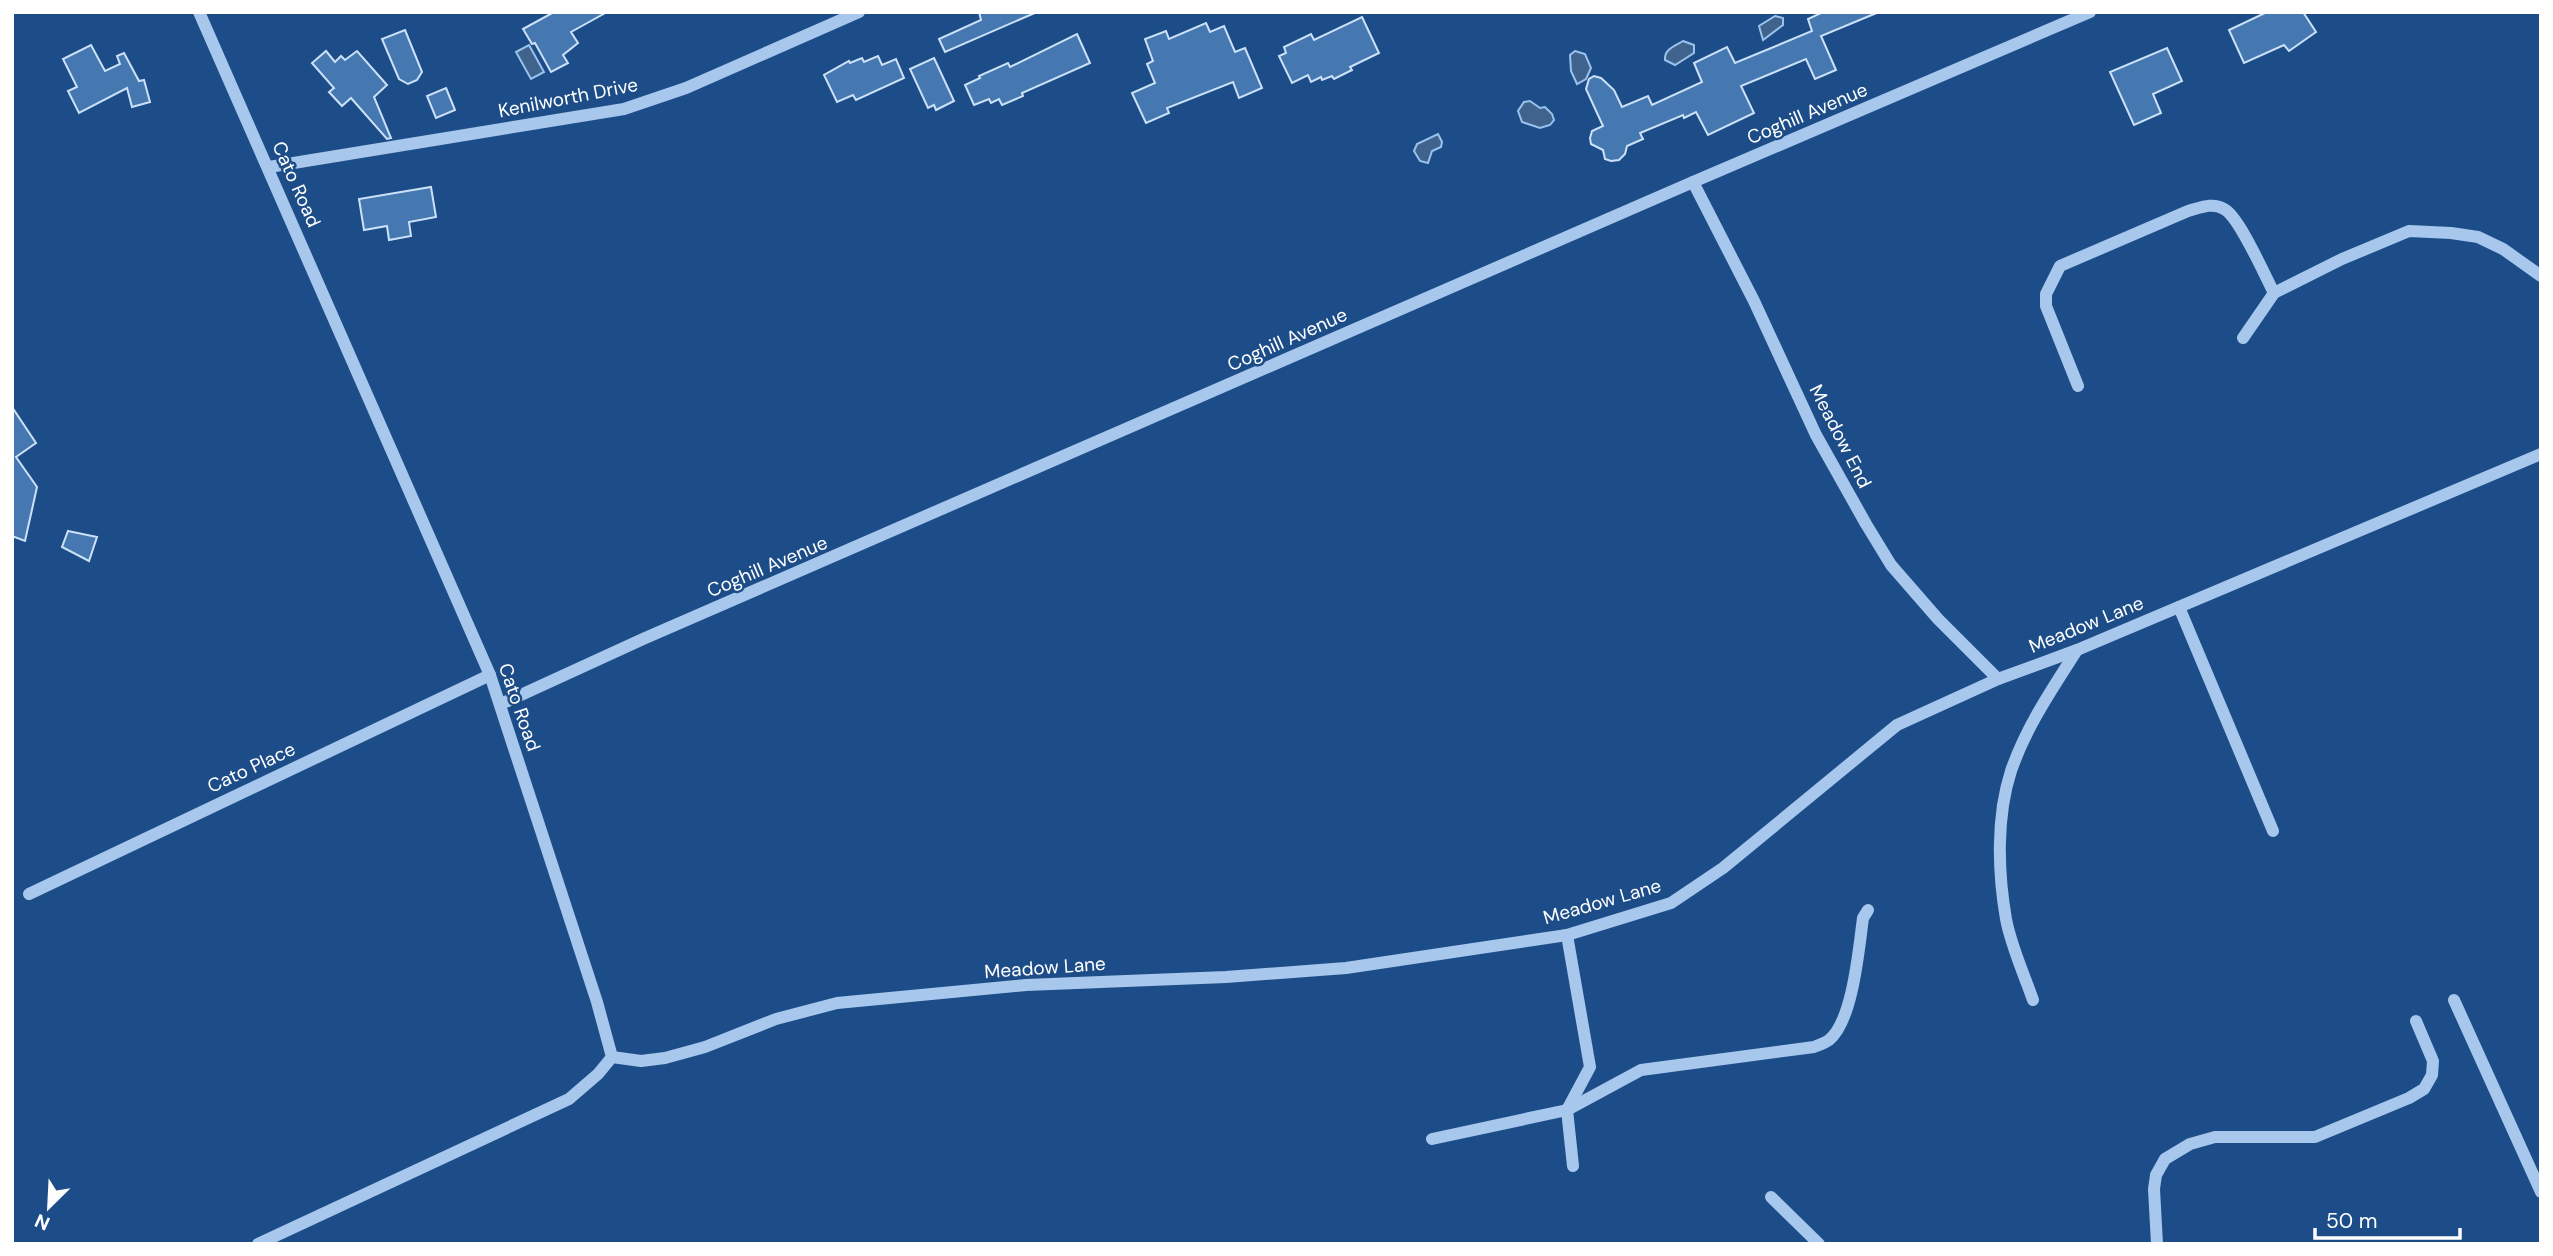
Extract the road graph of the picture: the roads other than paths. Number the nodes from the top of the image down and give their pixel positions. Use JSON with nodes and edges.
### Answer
{"nodes":[{"id":1,"x":199,"y":12,"type":"edge"},
{"id":2,"x":859,"y":12,"type":"edge"},
{"id":3,"x":2090,"y":12,"type":"edge"},
{"id":4,"x":269,"y":167,"type":"junction"},
{"id":5,"x":1693,"y":182,"type":"junction"},
{"id":6,"x":2541,"y":276,"type":"edge"},
{"id":7,"x":2274,"y":293,"type":"junction"},
{"id":8,"x":2243,"y":338,"type":"dead end"},
{"id":9,"x":2078,"y":386,"type":"dead end"},
{"id":10,"x":2541,"y":454,"type":"edge"},
{"id":11,"x":2179,"y":607,"type":"junction"},
{"id":12,"x":2077,"y":650,"type":"junction"},
{"id":13,"x":490,"y":675,"type":"junction"},
{"id":14,"x":1998,"y":679,"type":"junction"},
{"id":15,"x":500,"y":704,"type":"junction"},
{"id":16,"x":2273,"y":831,"type":"dead end"},
{"id":17,"x":29,"y":894,"type":"dead end"},
{"id":18,"x":1868,"y":910,"type":"dead end"},
{"id":19,"x":1567,"y":935,"type":"junction"},
{"id":20,"x":2033,"y":1000,"type":"dead end"},
{"id":21,"x":2454,"y":1000,"type":"dead end"},
{"id":22,"x":2416,"y":1021,"type":"dead end"},
{"id":23,"x":612,"y":1057,"type":"junction"},
{"id":24,"x":1567,"y":1110,"type":"junction"},
{"id":25,"x":1432,"y":1139,"type":"dead end"},
{"id":26,"x":1573,"y":1166,"type":"dead end"},
{"id":27,"x":2541,"y":1192,"type":"edge"},
{"id":28,"x":1771,"y":1196,"type":"dead end"},
{"id":29,"x":258,"y":1244,"type":"edge"},
{"id":30,"x":1819,"y":1244,"type":"edge"},
{"id":31,"x":2157,"y":1244,"type":"edge"}],
"edges":[{"from":1,"to":4,"type":"street","name":"Cato Road"},
{"from":2,"to":4,"type":"street","name":"Kenilworth Drive"},
{"from":3,"to":5,"type":"street","name":"Coghill Avenue"},
{"from":4,"to":13,"type":"street","name":"Cato Road"},
{"from":5,"to":14,"type":"street","name":"Meadow End"},
{"from":5,"to":15,"type":"street","name":"Coghill Avenue"},
{"from":6,"to":7,"type":"street"},
{"from":7,"to":8,"type":"street"},
{"from":7,"to":9,"type":"street"},
{"from":10,"to":11,"type":"street","name":"Meadow Lane"},
{"from":11,"to":12,"type":"street","name":"Meadow Lane"},
{"from":11,"to":16,"type":"street"},
{"from":12,"to":14,"type":"street","name":"Meadow Lane"},
{"from":12,"to":20,"type":"street"},
{"from":13,"to":15,"type":"street","name":"Cato Road"},
{"from":13,"to":17,"type":"street","name":"Cato Place"},
{"from":14,"to":19,"type":"street","name":"Meadow Lane"},
{"from":15,"to":23,"type":"street","name":"Cato Road"},
{"from":18,"to":24,"type":"street"},
{"from":19,"to":23,"type":"street","name":"Meadow Lane"},
{"from":19,"to":24,"type":"street"},
{"from":21,"to":27,"type":"street"},
{"from":22,"to":31,"type":"street"},
{"from":23,"to":29,"type":"street"},
{"from":24,"to":25,"type":"street"},
{"from":24,"to":26,"type":"street"},
{"from":28,"to":30,"type":"street"}]}
